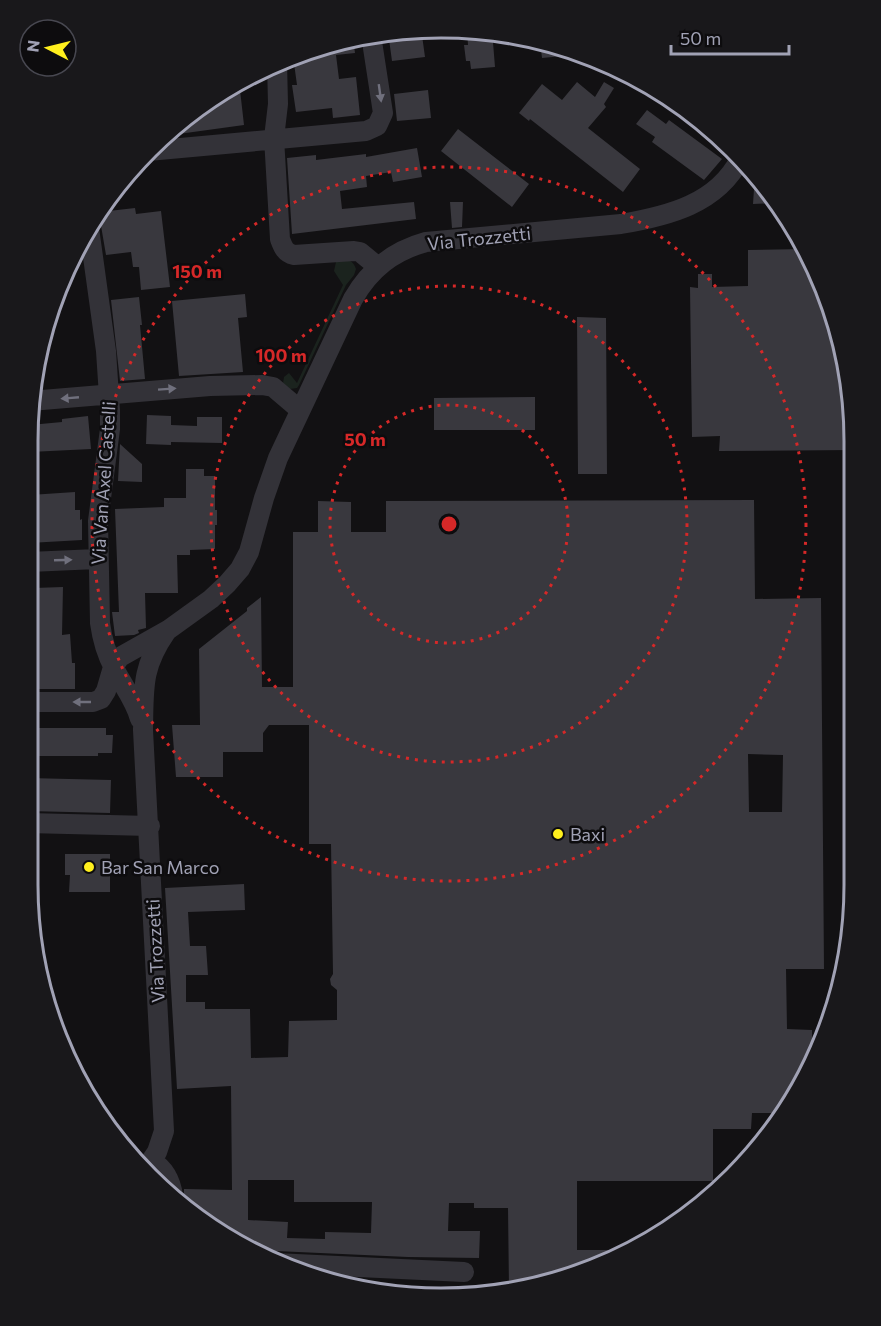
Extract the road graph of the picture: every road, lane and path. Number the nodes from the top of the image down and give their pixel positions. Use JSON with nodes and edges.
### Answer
{"nodes":[{"id":1,"x":372,"y":43,"type":"edge"},
{"id":2,"x":277,"y":72,"type":"edge"},
{"id":3,"x":274,"y":138,"type":"junction"},
{"id":4,"x":163,"y":149,"type":"edge"},
{"id":5,"x":735,"y":167,"type":"edge"},
{"id":6,"x":91,"y":240,"type":"edge"},
{"id":7,"x":377,"y":266,"type":"junction"},
{"id":8,"x":109,"y":394,"type":"junction"},
{"id":9,"x":40,"y":400,"type":"edge"},
{"id":10,"x":300,"y":410,"type":"junction"},
{"id":11,"x":97,"y":559,"type":"junction"},
{"id":12,"x":38,"y":562,"type":"edge"},
{"id":13,"x":168,"y":630,"type":"junction"},
{"id":14,"x":113,"y":667,"type":"junction"},
{"id":15,"x":38,"y":702,"type":"edge"},
{"id":16,"x":144,"y":730,"type":"junction"},
{"id":17,"x":38,"y":823,"type":"edge"},
{"id":18,"x":150,"y":826,"type":"junction"},
{"id":19,"x":149,"y":1164,"type":"edge"},
{"id":20,"x":150,"y":1164,"type":"edge"},
{"id":21,"x":169,"y":1182,"type":"edge"},
{"id":22,"x":304,"y":1264,"type":"edge"},
{"id":23,"x":464,"y":1272,"type":"dead end"}],
"edges":[{"from":1,"to":3,"type":"street","one_way":true},
{"from":2,"to":3,"type":"street"},
{"from":3,"to":4,"type":"street"},
{"from":3,"to":7,"type":"street"},
{"from":5,"to":7,"type":"street","name":"Via Trozzetti"},
{"from":6,"to":8,"type":"street","name":"Via Van Axel Castelli"},
{"from":7,"to":10,"type":"street","name":"Via Trozzetti"},
{"from":8,"to":9,"type":"street","one_way":true},
{"from":8,"to":10,"type":"street","one_way":true},
{"from":8,"to":11,"type":"street","name":"Via Van Axel Castelli"},
{"from":10,"to":13,"type":"street","name":"Via Trozzetti"},
{"from":12,"to":11,"type":"street","one_way":true},
{"from":11,"to":14,"type":"street","name":"Via Van Axel Castelli"},
{"from":13,"to":14,"type":"street","name":"Via Trozzetti"},
{"from":13,"to":16,"type":"street","name":"Via Trozzetti"},
{"from":14,"to":15,"type":"street","one_way":true},
{"from":14,"to":16,"type":"street","name":"Via Van Axel Castelli"},
{"from":16,"to":18,"type":"street","name":"Via Trozzetti"},
{"from":17,"to":18,"type":"street"},
{"from":18,"to":19,"type":"street","name":"Via Trozzetti"},
{"from":20,"to":21,"type":"street","name":"Via Trozzetti"},
{"from":22,"to":23,"type":"street"}]}
